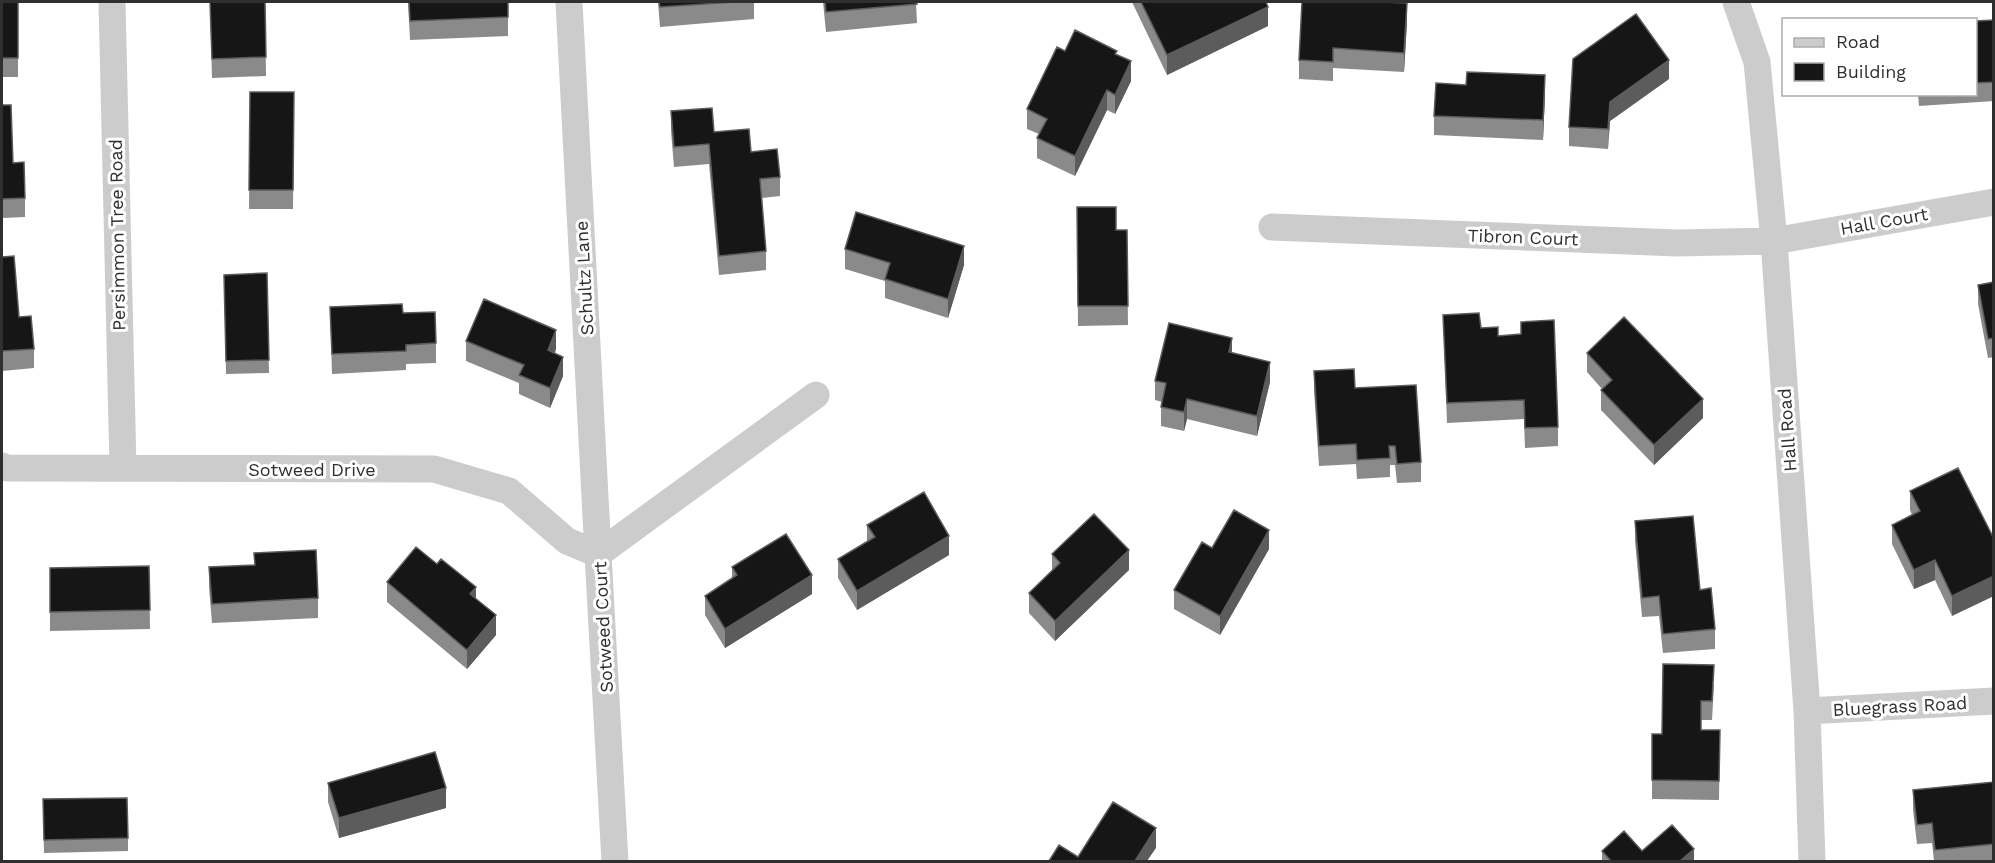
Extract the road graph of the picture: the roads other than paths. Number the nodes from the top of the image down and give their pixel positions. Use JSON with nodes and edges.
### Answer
{"nodes":[{"id":1,"x":112,"y":2,"type":"edge"},
{"id":2,"x":569,"y":2,"type":"edge"},
{"id":3,"x":1736,"y":2,"type":"edge"},
{"id":4,"x":1994,"y":202,"type":"edge"},
{"id":5,"x":1272,"y":227,"type":"dead end"},
{"id":6,"x":1774,"y":241,"type":"junction"},
{"id":7,"x":816,"y":395,"type":"dead end"},
{"id":8,"x":2,"y":466,"type":"edge"},
{"id":9,"x":123,"y":468,"type":"junction"},
{"id":10,"x":598,"y":554,"type":"junction"},
{"id":11,"x":1994,"y":701,"type":"edge"},
{"id":12,"x":1807,"y":711,"type":"junction"},
{"id":13,"x":615,"y":861,"type":"edge"},
{"id":14,"x":1812,"y":861,"type":"edge"}],
"edges":[{"from":1,"to":9,"type":"street","name":"Persimmon Tree Road"},
{"from":2,"to":10,"type":"street","name":"Schultz Lane"},
{"from":3,"to":6,"type":"street","name":"Hall Road"},
{"from":4,"to":6,"type":"street","name":"Hall Court"},
{"from":5,"to":6,"type":"street","name":"Tibron Court"},
{"from":6,"to":12,"type":"street","name":"Hall Road"},
{"from":7,"to":10,"type":"street","name":"Sotweed Court"},
{"from":8,"to":9,"type":"street","name":"Sotweed Drive"},
{"from":9,"to":10,"type":"street","name":"Sotweed Drive"},
{"from":10,"to":13,"type":"street","name":"Sotweed Court"},
{"from":11,"to":12,"type":"street","name":"Bluegrass Road"},
{"from":12,"to":14,"type":"street","name":"Hall Road"}]}
